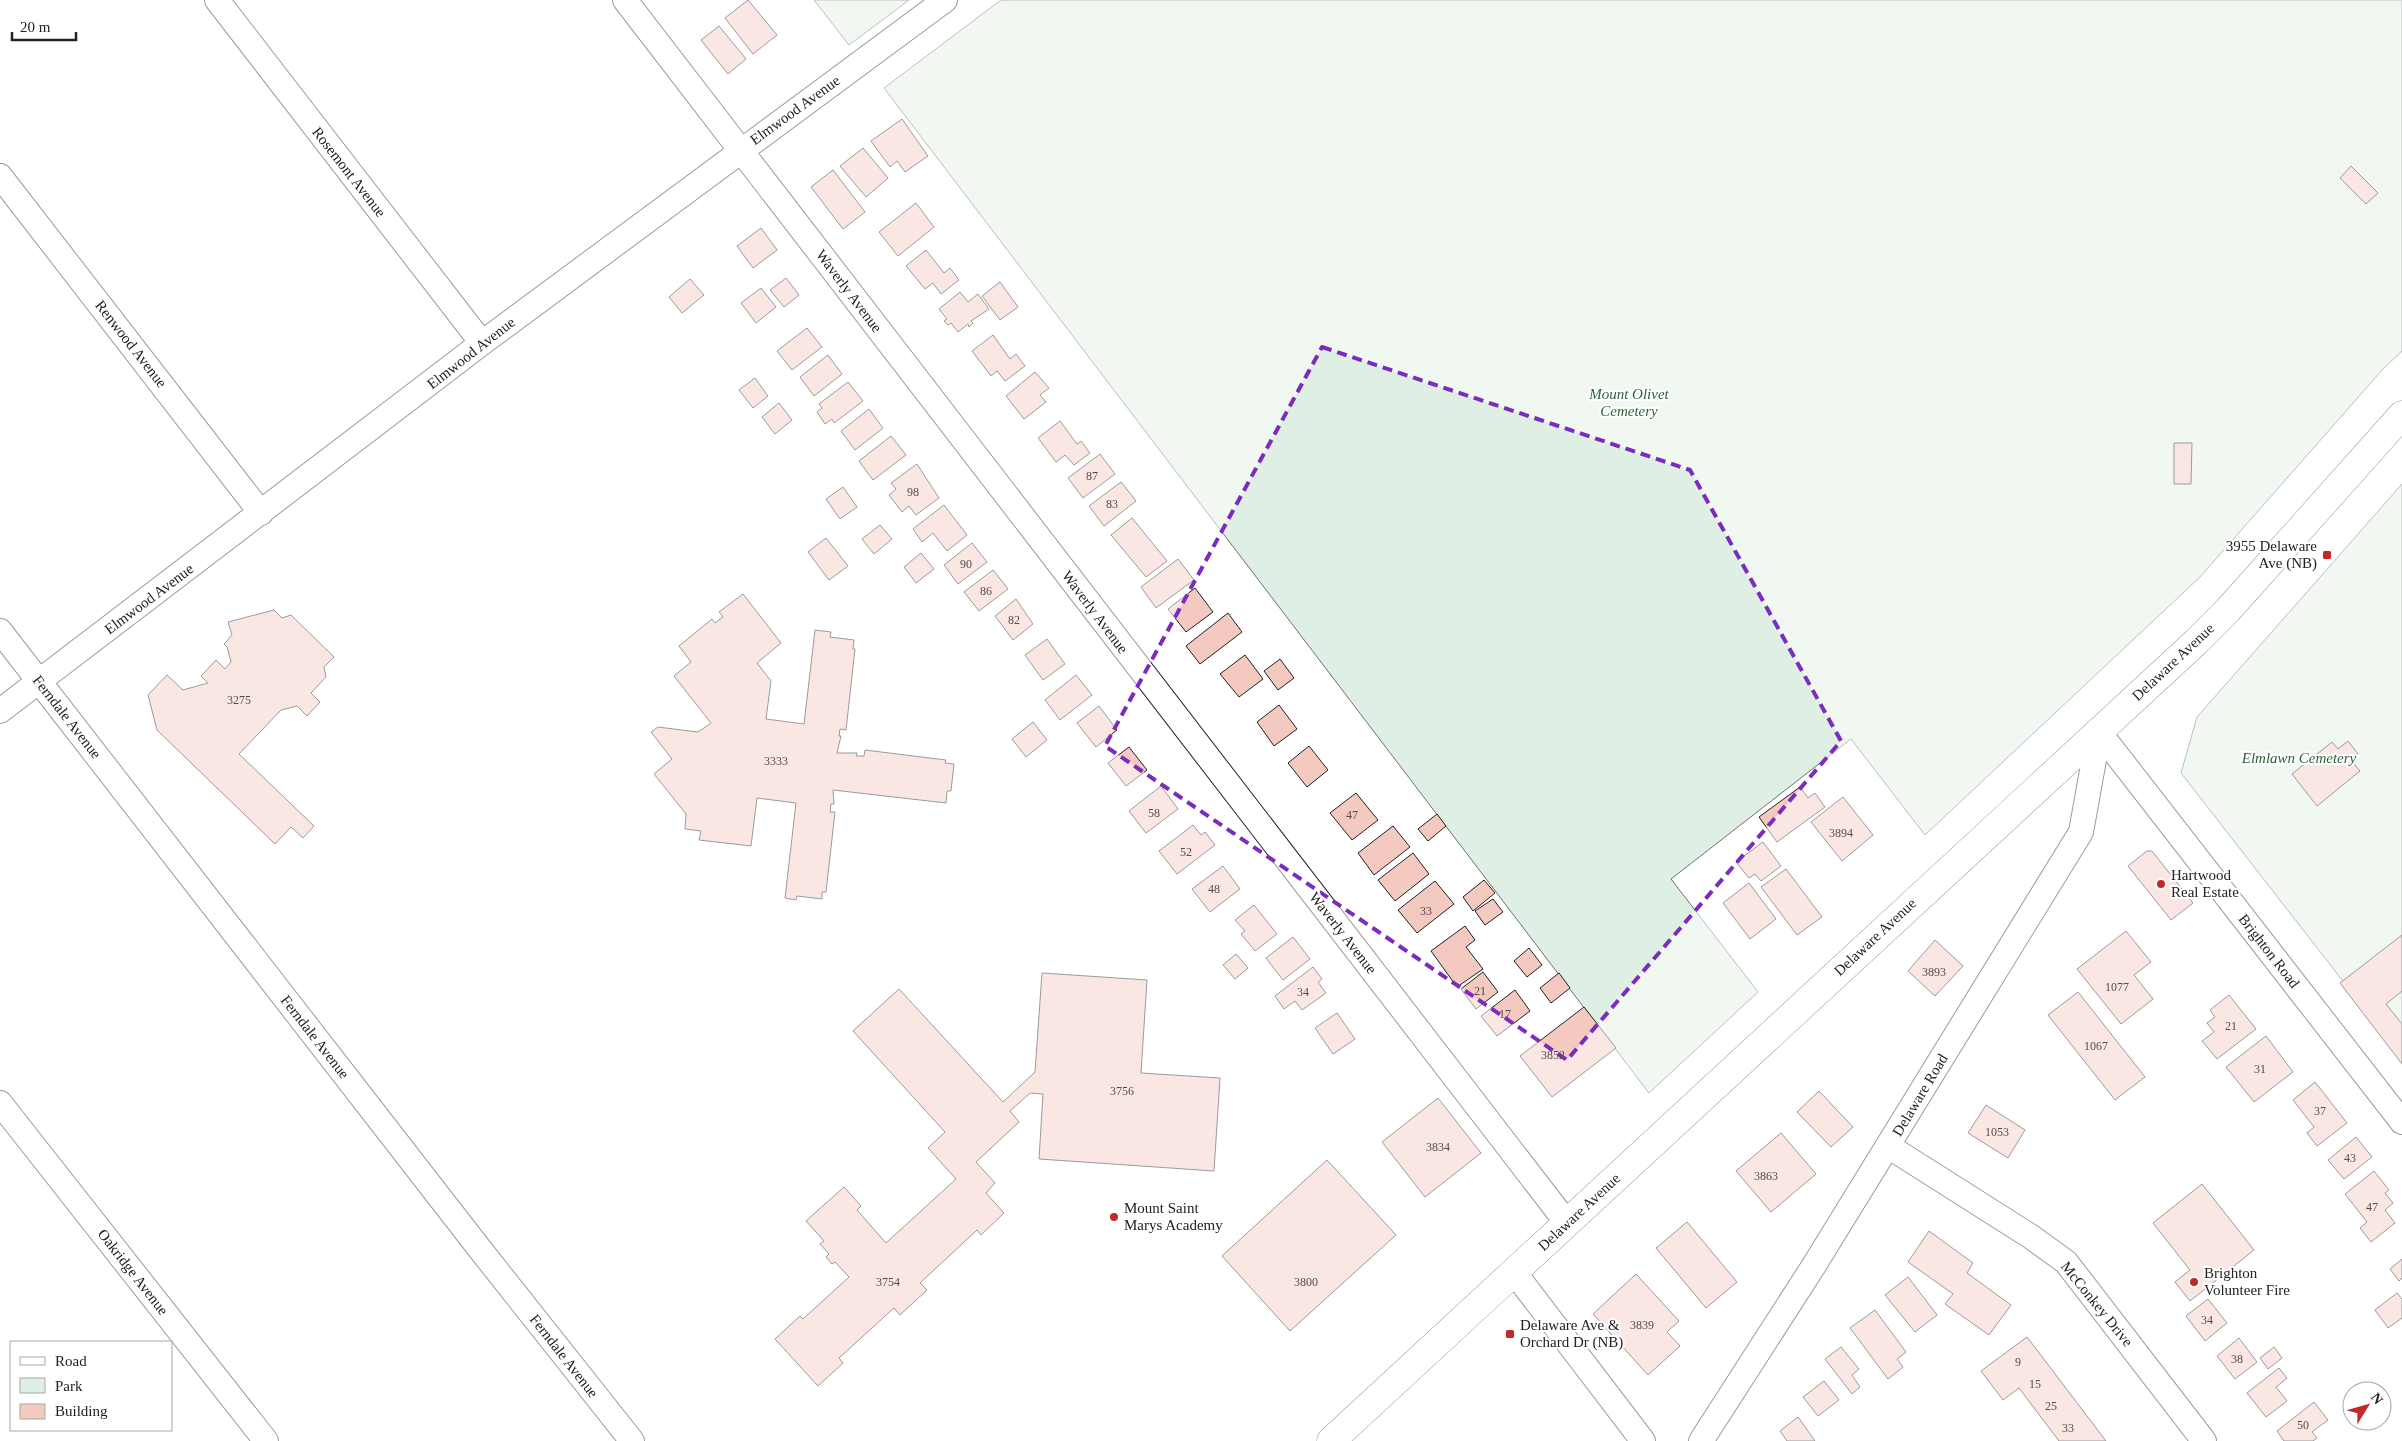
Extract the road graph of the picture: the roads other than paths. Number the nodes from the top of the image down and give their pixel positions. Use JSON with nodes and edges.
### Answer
{"nodes":[{"id":1,"x":217,"y":0,"type":"edge"},
{"id":2,"x":625,"y":0,"type":"edge"},
{"id":3,"x":945,"y":0,"type":"edge"},
{"id":4,"x":741,"y":150,"type":"junction"},
{"id":5,"x":0,"y":176,"type":"edge"},
{"id":6,"x":482,"y":343,"type":"junction"},
{"id":7,"x":2402,"y":415,"type":"edge"},
{"id":8,"x":261,"y":513,"type":"junction"},
{"id":9,"x":0,"y":631,"type":"edge"},
{"id":10,"x":39,"y":682,"type":"junction"},
{"id":11,"x":0,"y":711,"type":"edge"},
{"id":12,"x":2099,"y":732,"type":"junction"},
{"id":13,"x":0,"y":1103,"type":"edge"},
{"id":14,"x":2402,"y":1122,"type":"edge"},
{"id":15,"x":1888,"y":1146,"type":"junction"},
{"id":16,"x":1567,"y":1223,"type":"junction"},
{"id":17,"x":1514,"y":1272,"type":"junction"},
{"id":18,"x":266,"y":1441,"type":"edge"},
{"id":19,"x":632,"y":1441,"type":"edge"},
{"id":20,"x":1331,"y":1441,"type":"edge"},
{"id":21,"x":1644,"y":1441,"type":"edge"},
{"id":22,"x":1701,"y":1441,"type":"edge"},
{"id":23,"x":2204,"y":1441,"type":"edge"}],
"edges":[{"from":1,"to":6,"type":"street","name":"Rosemont Avenue"},
{"from":2,"to":4,"type":"street","name":"Waverly Avenue"},
{"from":3,"to":4,"type":"street","name":"Elmwood Avenue"},
{"from":4,"to":6,"type":"street","name":"Elmwood Avenue"},
{"from":4,"to":16,"type":"street","name":"Waverly Avenue"},
{"from":5,"to":8,"type":"street","name":"Renwood Avenue"},
{"from":6,"to":8,"type":"street","name":"Elmwood Avenue"},
{"from":7,"to":12,"type":"main road","name":"Delaware Avenue"},
{"from":8,"to":10,"type":"street","name":"Elmwood Avenue"},
{"from":9,"to":10,"type":"street","name":"Ferndale Avenue"},
{"from":10,"to":11,"type":"street","name":"Elmwood Avenue"},
{"from":10,"to":19,"type":"street","name":"Ferndale Avenue"},
{"from":12,"to":14,"type":"street","name":"Brighton Road"},
{"from":12,"to":15,"type":"street","name":"Delaware Road"},
{"from":12,"to":16,"type":"main road","name":"Delaware Avenue"},
{"from":13,"to":18,"type":"street","name":"Oakridge Avenue"},
{"from":15,"to":22,"type":"street","name":"Delaware Road"},
{"from":15,"to":23,"type":"street","name":"McConkey Drive"},
{"from":16,"to":17,"type":"main road","name":"Delaware Avenue"},
{"from":17,"to":20,"type":"main road","name":"Delaware Avenue"},
{"from":17,"to":21,"type":"street"}]}
